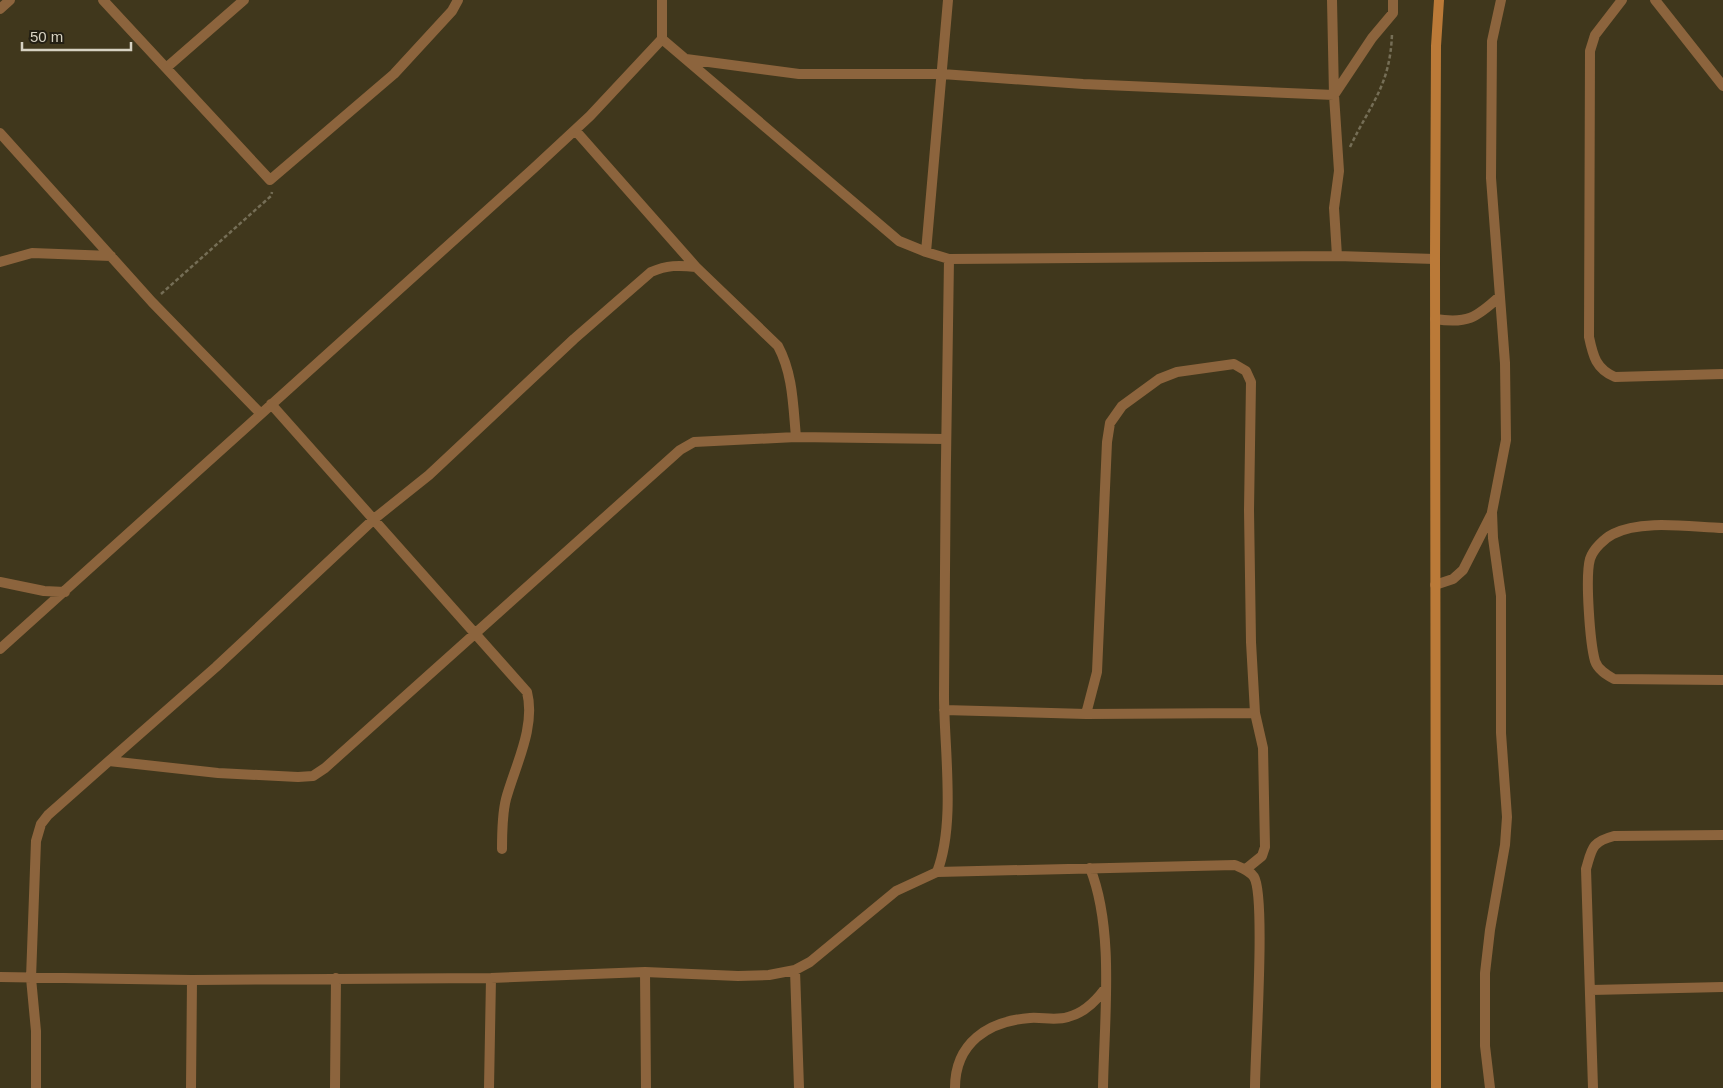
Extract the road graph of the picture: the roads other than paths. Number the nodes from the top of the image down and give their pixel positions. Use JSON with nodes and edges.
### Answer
{"nodes":[{"id":1,"x":10,"y":0,"type":"edge"},
{"id":2,"x":103,"y":0,"type":"edge"},
{"id":3,"x":244,"y":0,"type":"edge"},
{"id":4,"x":458,"y":0,"type":"edge"},
{"id":5,"x":662,"y":0,"type":"edge"},
{"id":6,"x":948,"y":0,"type":"edge"},
{"id":7,"x":1332,"y":0,"type":"edge"},
{"id":8,"x":1393,"y":0,"type":"edge"},
{"id":9,"x":1439,"y":0,"type":"edge"},
{"id":10,"x":1501,"y":0,"type":"edge"},
{"id":11,"x":1622,"y":0,"type":"edge"},
{"id":12,"x":1655,"y":0,"type":"edge"},
{"id":13,"x":0,"y":9,"type":"edge"},
{"id":14,"x":662,"y":39,"type":"junction"},
{"id":15,"x":685,"y":59,"type":"junction"},
{"id":16,"x":166,"y":68,"type":"junction"},
{"id":17,"x":942,"y":74,"type":"junction"},
{"id":18,"x":1723,"y":86,"type":"edge"},
{"id":19,"x":1334,"y":94,"type":"junction"},
{"id":20,"x":575,"y":130,"type":"junction"},
{"id":21,"x":0,"y":133,"type":"edge"},
{"id":22,"x":926,"y":252,"type":"junction"},
{"id":23,"x":111,"y":256,"type":"junction"},
{"id":24,"x":1337,"y":256,"type":"junction"},
{"id":25,"x":949,"y":259,"type":"junction"},
{"id":26,"x":1435,"y":259,"type":"junction"},
{"id":27,"x":0,"y":262,"type":"edge"},
{"id":28,"x":696,"y":267,"type":"junction"},
{"id":29,"x":1499,"y":297,"type":"junction"},
{"id":30,"x":1435,"y":320,"type":"junction"},
{"id":31,"x":1723,"y":374,"type":"edge"},
{"id":32,"x":272,"y":404,"type":"junction"},
{"id":33,"x":261,"y":414,"type":"junction"},
{"id":34,"x":796,"y":437,"type":"junction"},
{"id":35,"x":945,"y":439,"type":"junction"},
{"id":36,"x":1492,"y":512,"type":"junction"},
{"id":37,"x":374,"y":519,"type":"junction"},
{"id":38,"x":1723,"y":528,"type":"edge"},
{"id":39,"x":0,"y":582,"type":"edge"},
{"id":40,"x":1436,"y":586,"type":"junction"},
{"id":41,"x":66,"y":592,"type":"junction"},
{"id":42,"x":474,"y":632,"type":"junction"},
{"id":43,"x":0,"y":649,"type":"edge"},
{"id":44,"x":1723,"y":680,"type":"edge"},
{"id":45,"x":944,"y":710,"type":"junction"},
{"id":46,"x":1256,"y":713,"type":"junction"},
{"id":47,"x":1086,"y":714,"type":"junction"},
{"id":48,"x":109,"y":761,"type":"junction"},
{"id":49,"x":1723,"y":834,"type":"edge"},
{"id":50,"x":502,"y":850,"type":"dead end"},
{"id":51,"x":1090,"y":868,"type":"junction"},
{"id":52,"x":1246,"y":869,"type":"junction"},
{"id":53,"x":937,"y":872,"type":"junction"},
{"id":54,"x":795,"y":970,"type":"junction"},
{"id":55,"x":645,"y":972,"type":"junction"},
{"id":56,"x":0,"y":977,"type":"edge"},
{"id":57,"x":31,"y":978,"type":"junction"},
{"id":58,"x":336,"y":978,"type":"junction"},
{"id":59,"x":491,"y":978,"type":"junction"},
{"id":60,"x":192,"y":980,"type":"junction"},
{"id":61,"x":1723,"y":987,"type":"edge"},
{"id":62,"x":1104,"y":990,"type":"junction"},
{"id":63,"x":1591,"y":990,"type":"junction"},
{"id":64,"x":36,"y":1088,"type":"edge"},
{"id":65,"x":191,"y":1088,"type":"edge"},
{"id":66,"x":335,"y":1088,"type":"edge"},
{"id":67,"x":489,"y":1088,"type":"edge"},
{"id":68,"x":646,"y":1088,"type":"edge"},
{"id":69,"x":799,"y":1088,"type":"edge"},
{"id":70,"x":955,"y":1088,"type":"edge"},
{"id":71,"x":1103,"y":1088,"type":"edge"},
{"id":72,"x":1255,"y":1088,"type":"edge"},
{"id":73,"x":1436,"y":1088,"type":"edge"},
{"id":74,"x":1490,"y":1088,"type":"edge"},
{"id":75,"x":1593,"y":1088,"type":"edge"}],
"edges":[{"from":1,"to":13,"type":"street"},
{"from":2,"to":16,"type":"street"},
{"from":3,"to":16,"type":"street"},
{"from":4,"to":16,"type":"street"},
{"from":5,"to":14,"type":"street"},
{"from":6,"to":17,"type":"street"},
{"from":7,"to":19,"type":"street"},
{"from":8,"to":19,"type":"street"},
{"from":9,"to":26,"type":"street"},
{"from":10,"to":29,"type":"street"},
{"from":11,"to":31,"type":"street"},
{"from":12,"to":18,"type":"street"},
{"from":14,"to":15,"type":"street"},
{"from":14,"to":20,"type":"street"},
{"from":15,"to":17,"type":"street"},
{"from":15,"to":22,"type":"street"},
{"from":17,"to":19,"type":"street"},
{"from":17,"to":22,"type":"street"},
{"from":19,"to":24,"type":"street"},
{"from":20,"to":28,"type":"street"},
{"from":20,"to":32,"type":"street"},
{"from":21,"to":23,"type":"street"},
{"from":22,"to":25,"type":"street"},
{"from":23,"to":27,"type":"street"},
{"from":23,"to":33,"type":"street"},
{"from":24,"to":25,"type":"street"},
{"from":24,"to":26,"type":"street"},
{"from":25,"to":35,"type":"street"},
{"from":26,"to":30,"type":"street"},
{"from":28,"to":34,"type":"street"},
{"from":28,"to":37,"type":"street"},
{"from":29,"to":30,"type":"street"},
{"from":29,"to":36,"type":"street"},
{"from":30,"to":40,"type":"street"},
{"from":32,"to":33,"type":"street"},
{"from":32,"to":37,"type":"street"},
{"from":33,"to":41,"type":"street"},
{"from":34,"to":35,"type":"street"},
{"from":34,"to":42,"type":"street"},
{"from":35,"to":45,"type":"street"},
{"from":36,"to":40,"type":"street"},
{"from":36,"to":74,"type":"street"},
{"from":37,"to":42,"type":"street"},
{"from":37,"to":48,"type":"street"},
{"from":38,"to":44,"type":"street"},
{"from":39,"to":41,"type":"street"},
{"from":40,"to":73,"type":"street"},
{"from":41,"to":43,"type":"street"},
{"from":42,"to":48,"type":"street"},
{"from":42,"to":50,"type":"street"},
{"from":45,"to":47,"type":"street"},
{"from":45,"to":53,"type":"street"},
{"from":46,"to":47,"type":"street"},
{"from":46,"to":47,"type":"street"},
{"from":46,"to":52,"type":"street"},
{"from":48,"to":57,"type":"street"},
{"from":49,"to":63,"type":"street"},
{"from":51,"to":52,"type":"street"},
{"from":51,"to":53,"type":"street"},
{"from":51,"to":62,"type":"street"},
{"from":52,"to":72,"type":"street"},
{"from":53,"to":54,"type":"street"},
{"from":54,"to":55,"type":"street"},
{"from":54,"to":69,"type":"street"},
{"from":55,"to":59,"type":"street"},
{"from":55,"to":68,"type":"street"},
{"from":56,"to":57,"type":"street"},
{"from":57,"to":60,"type":"street"},
{"from":57,"to":64,"type":"street"},
{"from":58,"to":59,"type":"street"},
{"from":58,"to":60,"type":"street"},
{"from":58,"to":66,"type":"street"},
{"from":59,"to":67,"type":"street"},
{"from":60,"to":65,"type":"street"},
{"from":61,"to":63,"type":"street"},
{"from":62,"to":70,"type":"street"},
{"from":62,"to":71,"type":"street"},
{"from":63,"to":75,"type":"street"}]}
